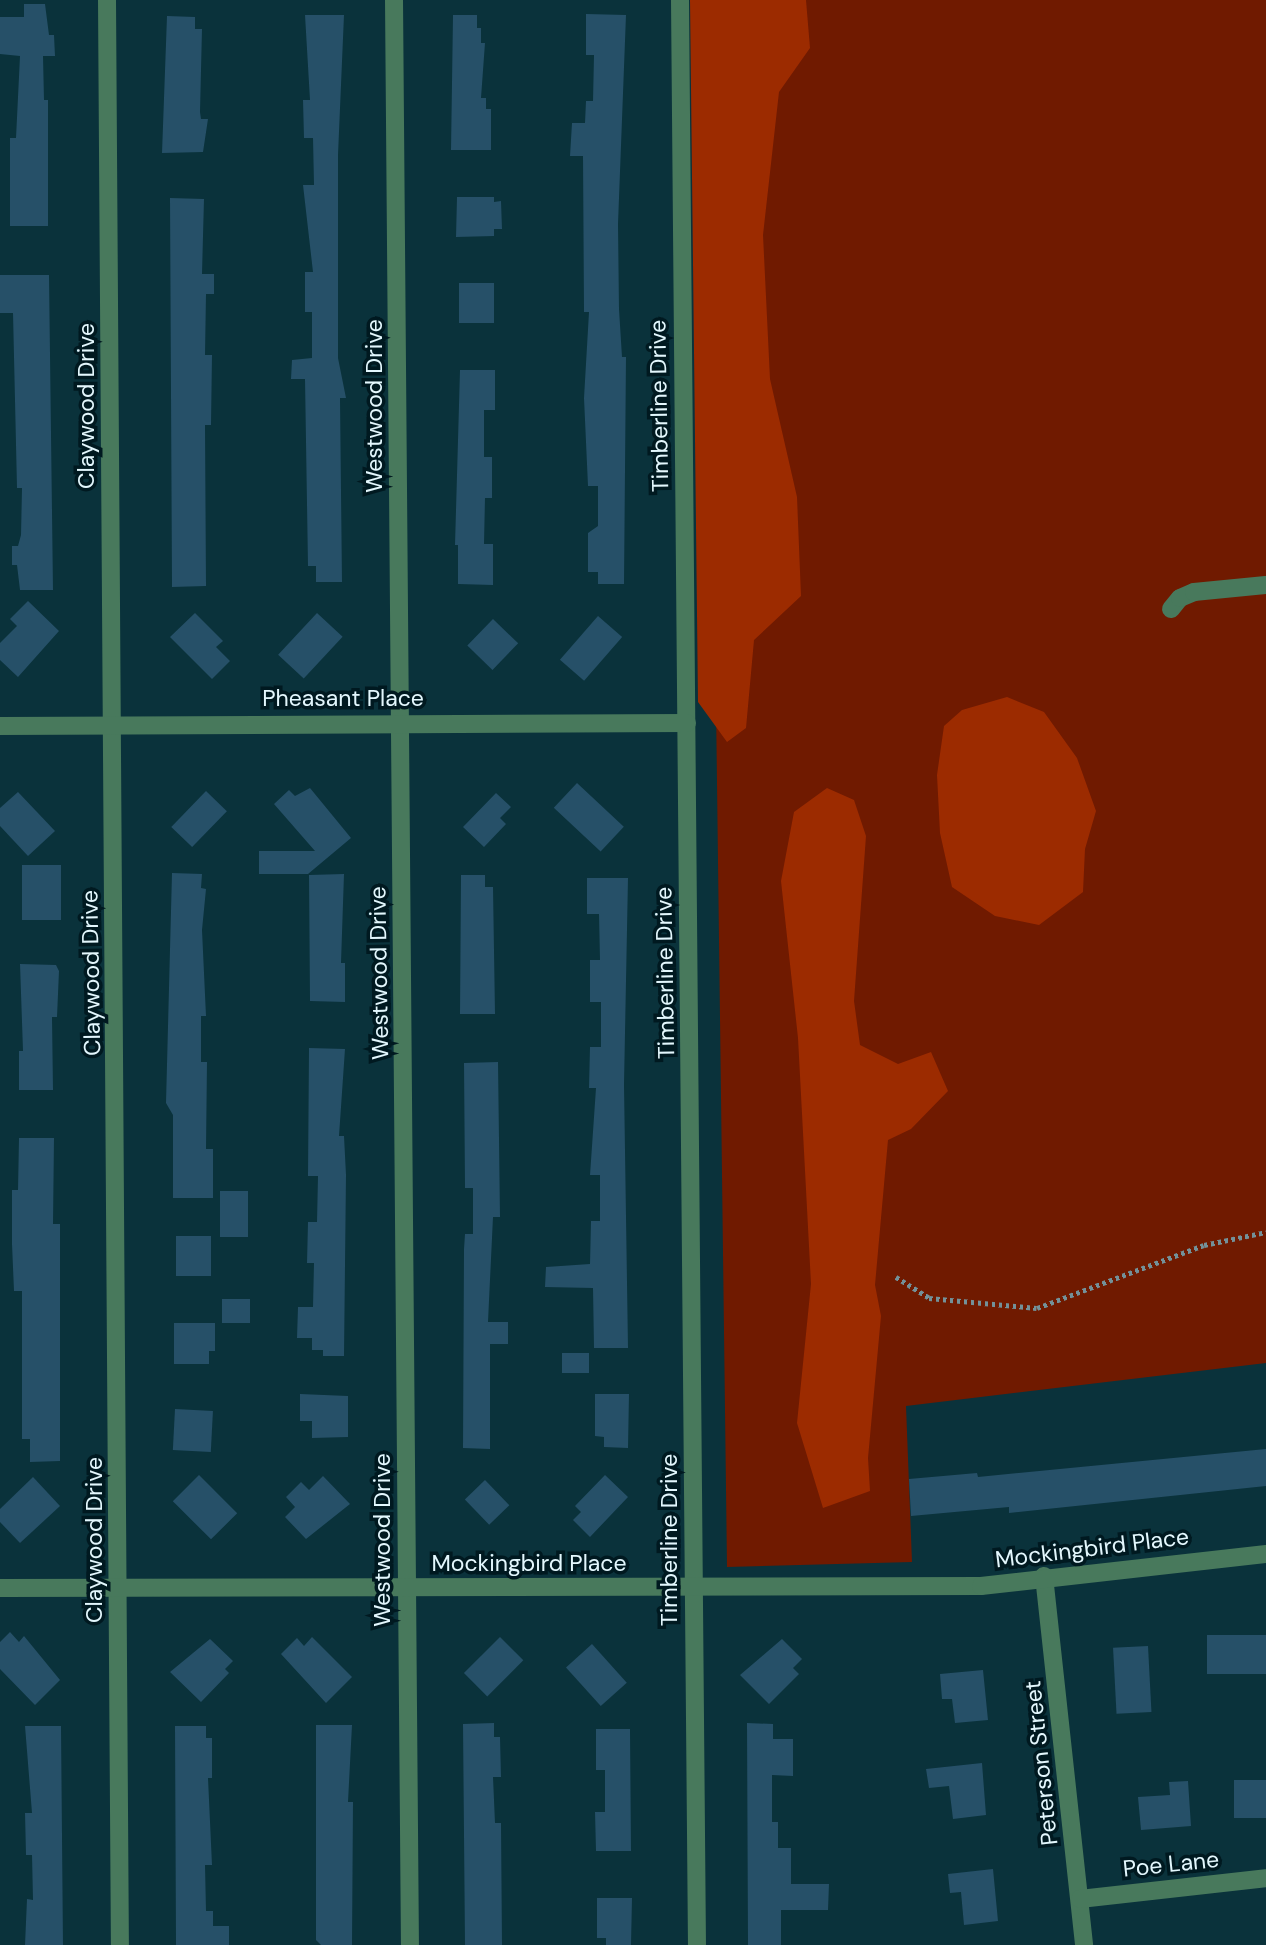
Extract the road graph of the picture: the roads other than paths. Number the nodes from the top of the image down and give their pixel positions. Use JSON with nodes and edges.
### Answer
{"nodes":[{"id":1,"x":107,"y":0,"type":"edge"},
{"id":2,"x":394,"y":0,"type":"edge"},
{"id":3,"x":680,"y":0,"type":"edge"},
{"id":4,"x":1266,"y":585,"type":"edge"},
{"id":5,"x":1171,"y":609,"type":"dead end"},
{"id":6,"x":399,"y":722,"type":"junction"},
{"id":7,"x":687,"y":723,"type":"junction"},
{"id":8,"x":113,"y":725,"type":"junction"},
{"id":9,"x":0,"y":726,"type":"edge"},
{"id":10,"x":1266,"y":1554,"type":"edge"},
{"id":11,"x":1044,"y":1576,"type":"junction"},
{"id":12,"x":694,"y":1586,"type":"junction"},
{"id":13,"x":0,"y":1588,"type":"edge"},
{"id":14,"x":119,"y":1588,"type":"junction"},
{"id":15,"x":407,"y":1588,"type":"junction"},
{"id":16,"x":1266,"y":1878,"type":"edge"},
{"id":17,"x":1080,"y":1899,"type":"junction"},
{"id":18,"x":120,"y":1945,"type":"edge"},
{"id":19,"x":410,"y":1945,"type":"edge"},
{"id":20,"x":697,"y":1945,"type":"edge"},
{"id":21,"x":1084,"y":1945,"type":"edge"}],
"edges":[{"from":1,"to":8,"type":"street","name":"Claywood Drive"},
{"from":2,"to":6,"type":"street","name":"Westwood Drive"},
{"from":3,"to":7,"type":"street","name":"Timberline Drive"},
{"from":4,"to":5,"type":"street"},
{"from":6,"to":7,"type":"street","name":"Pheasant Place"},
{"from":6,"to":8,"type":"street","name":"Pheasant Place"},
{"from":6,"to":15,"type":"street","name":"Westwood Drive"},
{"from":7,"to":12,"type":"street","name":"Timberline Drive"},
{"from":8,"to":9,"type":"street","name":"Pheasant Place"},
{"from":8,"to":14,"type":"street","name":"Claywood Drive"},
{"from":10,"to":11,"type":"street","name":"Mockingbird Place"},
{"from":11,"to":12,"type":"street","name":"Mockingbird Place"},
{"from":11,"to":17,"type":"street","name":"Peterson Street"},
{"from":12,"to":15,"type":"street","name":"Mockingbird Place"},
{"from":12,"to":20,"type":"street","name":"Timberline Drive"},
{"from":13,"to":14,"type":"street","name":"Mockingbird Place"},
{"from":14,"to":15,"type":"street","name":"Mockingbird Place"},
{"from":14,"to":18,"type":"street","name":"Claywood Drive"},
{"from":15,"to":19,"type":"street","name":"Westwood Drive"},
{"from":16,"to":17,"type":"street","name":"Poe Lane"},
{"from":17,"to":21,"type":"street","name":"Peterson Street"}]}
